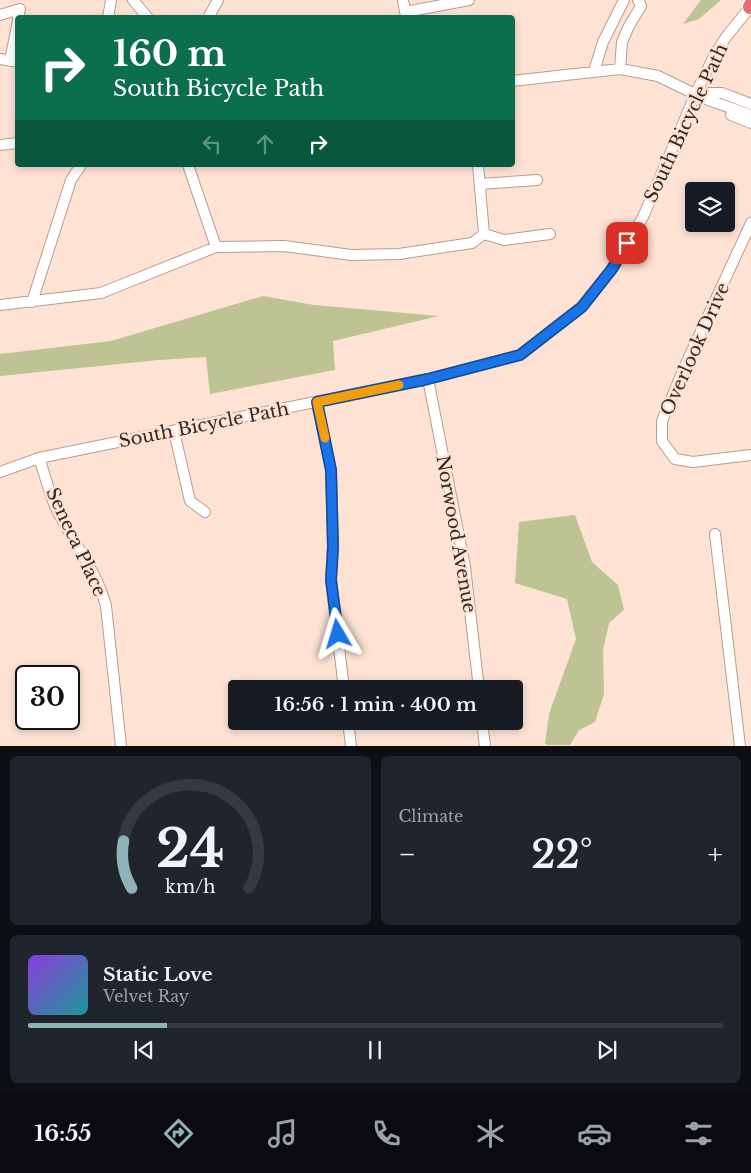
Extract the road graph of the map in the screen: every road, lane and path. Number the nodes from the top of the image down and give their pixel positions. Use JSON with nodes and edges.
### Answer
{"nodes":[{"id":1,"x":111,"y":0,"type":"edge"},
{"id":2,"x":133,"y":0,"type":"edge"},
{"id":3,"x":218,"y":0,"type":"edge"},
{"id":4,"x":403,"y":0,"type":"edge"},
{"id":5,"x":469,"y":0,"type":"edge"},
{"id":6,"x":624,"y":0,"type":"edge"},
{"id":7,"x":638,"y":0,"type":"edge"},
{"id":8,"x":751,"y":6,"type":"edge"},
{"id":9,"x":0,"y":15,"type":"edge"},
{"id":10,"x":19,"y":15,"type":"edge"},
{"id":11,"x":108,"y":15,"type":"edge"},
{"id":12,"x":146,"y":15,"type":"edge"},
{"id":13,"x":210,"y":15,"type":"edge"},
{"id":14,"x":15,"y":33,"type":"edge"},
{"id":15,"x":9,"y":61,"type":"edge"},
{"id":16,"x":620,"y":69,"type":"junction"},
{"id":17,"x":594,"y":71,"type":"junction"},
{"id":18,"x":515,"y":81,"type":"edge"},
{"id":19,"x":702,"y":100,"type":"junction"},
{"id":20,"x":751,"y":104,"type":"edge"},
{"id":21,"x":751,"y":115,"type":"edge"},
{"id":22,"x":751,"y":123,"type":"edge"},
{"id":23,"x":15,"y":143,"type":"edge"},
{"id":24,"x":0,"y":145,"type":"edge"},
{"id":25,"x":80,"y":167,"type":"edge"},
{"id":26,"x":189,"y":167,"type":"edge"},
{"id":27,"x":478,"y":167,"type":"edge"},
{"id":28,"x":537,"y":180,"type":"dead end"},
{"id":29,"x":480,"y":184,"type":"junction"},
{"id":30,"x":751,"y":223,"type":"edge"},
{"id":31,"x":484,"y":234,"type":"junction"},
{"id":32,"x":550,"y":234,"type":"dead end"},
{"id":33,"x":216,"y":247,"type":"junction"},
{"id":34,"x":32,"y":302,"type":"junction"},
{"id":35,"x":0,"y":305,"type":"edge"},
{"id":36,"x":428,"y":379,"type":"junction"},
{"id":37,"x":317,"y":402,"type":"junction"},
{"id":38,"x":174,"y":431,"type":"junction"},
{"id":39,"x":751,"y":455,"type":"edge"},
{"id":40,"x":39,"y":458,"type":"junction"},
{"id":41,"x":0,"y":472,"type":"edge"},
{"id":42,"x":205,"y":512,"type":"dead end"},
{"id":43,"x":715,"y":534,"type":"dead end"},
{"id":44,"x":343,"y":680,"type":"edge"},
{"id":45,"x":478,"y":680,"type":"edge"},
{"id":46,"x":349,"y":730,"type":"edge"},
{"id":47,"x":483,"y":730,"type":"edge"},
{"id":48,"x":121,"y":746,"type":"edge"},
{"id":49,"x":351,"y":746,"type":"edge"},
{"id":50,"x":485,"y":746,"type":"edge"},
{"id":51,"x":740,"y":746,"type":"edge"}],
"edges":[{"from":1,"to":11,"type":"street"},
{"from":2,"to":12,"type":"street"},
{"from":3,"to":13,"type":"street"},
{"from":4,"to":5,"type":"street"},
{"from":6,"to":17,"type":"street"},
{"from":7,"to":16,"type":"street"},
{"from":8,"to":19,"type":"street","name":"South Bicycle Path"},
{"from":9,"to":10,"type":"street"},
{"from":14,"to":15,"type":"street"},
{"from":16,"to":17,"type":"street"},
{"from":16,"to":19,"type":"street"},
{"from":17,"to":18,"type":"street"},
{"from":19,"to":20,"type":"street"},
{"from":19,"to":21,"type":"street"},
{"from":19,"to":22,"type":"street"},
{"from":19,"to":36,"type":"street","name":"South Bicycle Path"},
{"from":23,"to":24,"type":"street"},
{"from":25,"to":34,"type":"street"},
{"from":26,"to":33,"type":"street"},
{"from":27,"to":29,"type":"street"},
{"from":28,"to":29,"type":"street"},
{"from":29,"to":31,"type":"street"},
{"from":30,"to":39,"type":"street","name":"Overlook Drive"},
{"from":31,"to":32,"type":"street"},
{"from":31,"to":33,"type":"street"},
{"from":33,"to":34,"type":"street"},
{"from":34,"to":35,"type":"street"},
{"from":36,"to":37,"type":"street","name":"South Bicycle Path"},
{"from":36,"to":45,"type":"street","name":"Norwood Avenue"},
{"from":37,"to":38,"type":"street","name":"South Bicycle Path"},
{"from":37,"to":44,"type":"street"},
{"from":38,"to":40,"type":"street","name":"South Bicycle Path"},
{"from":38,"to":42,"type":"street"},
{"from":40,"to":41,"type":"street","name":"South Bicycle Path"},
{"from":40,"to":48,"type":"street","name":"Seneca Place"},
{"from":43,"to":51,"type":"street"},
{"from":46,"to":49,"type":"street"},
{"from":47,"to":50,"type":"street"}]}
